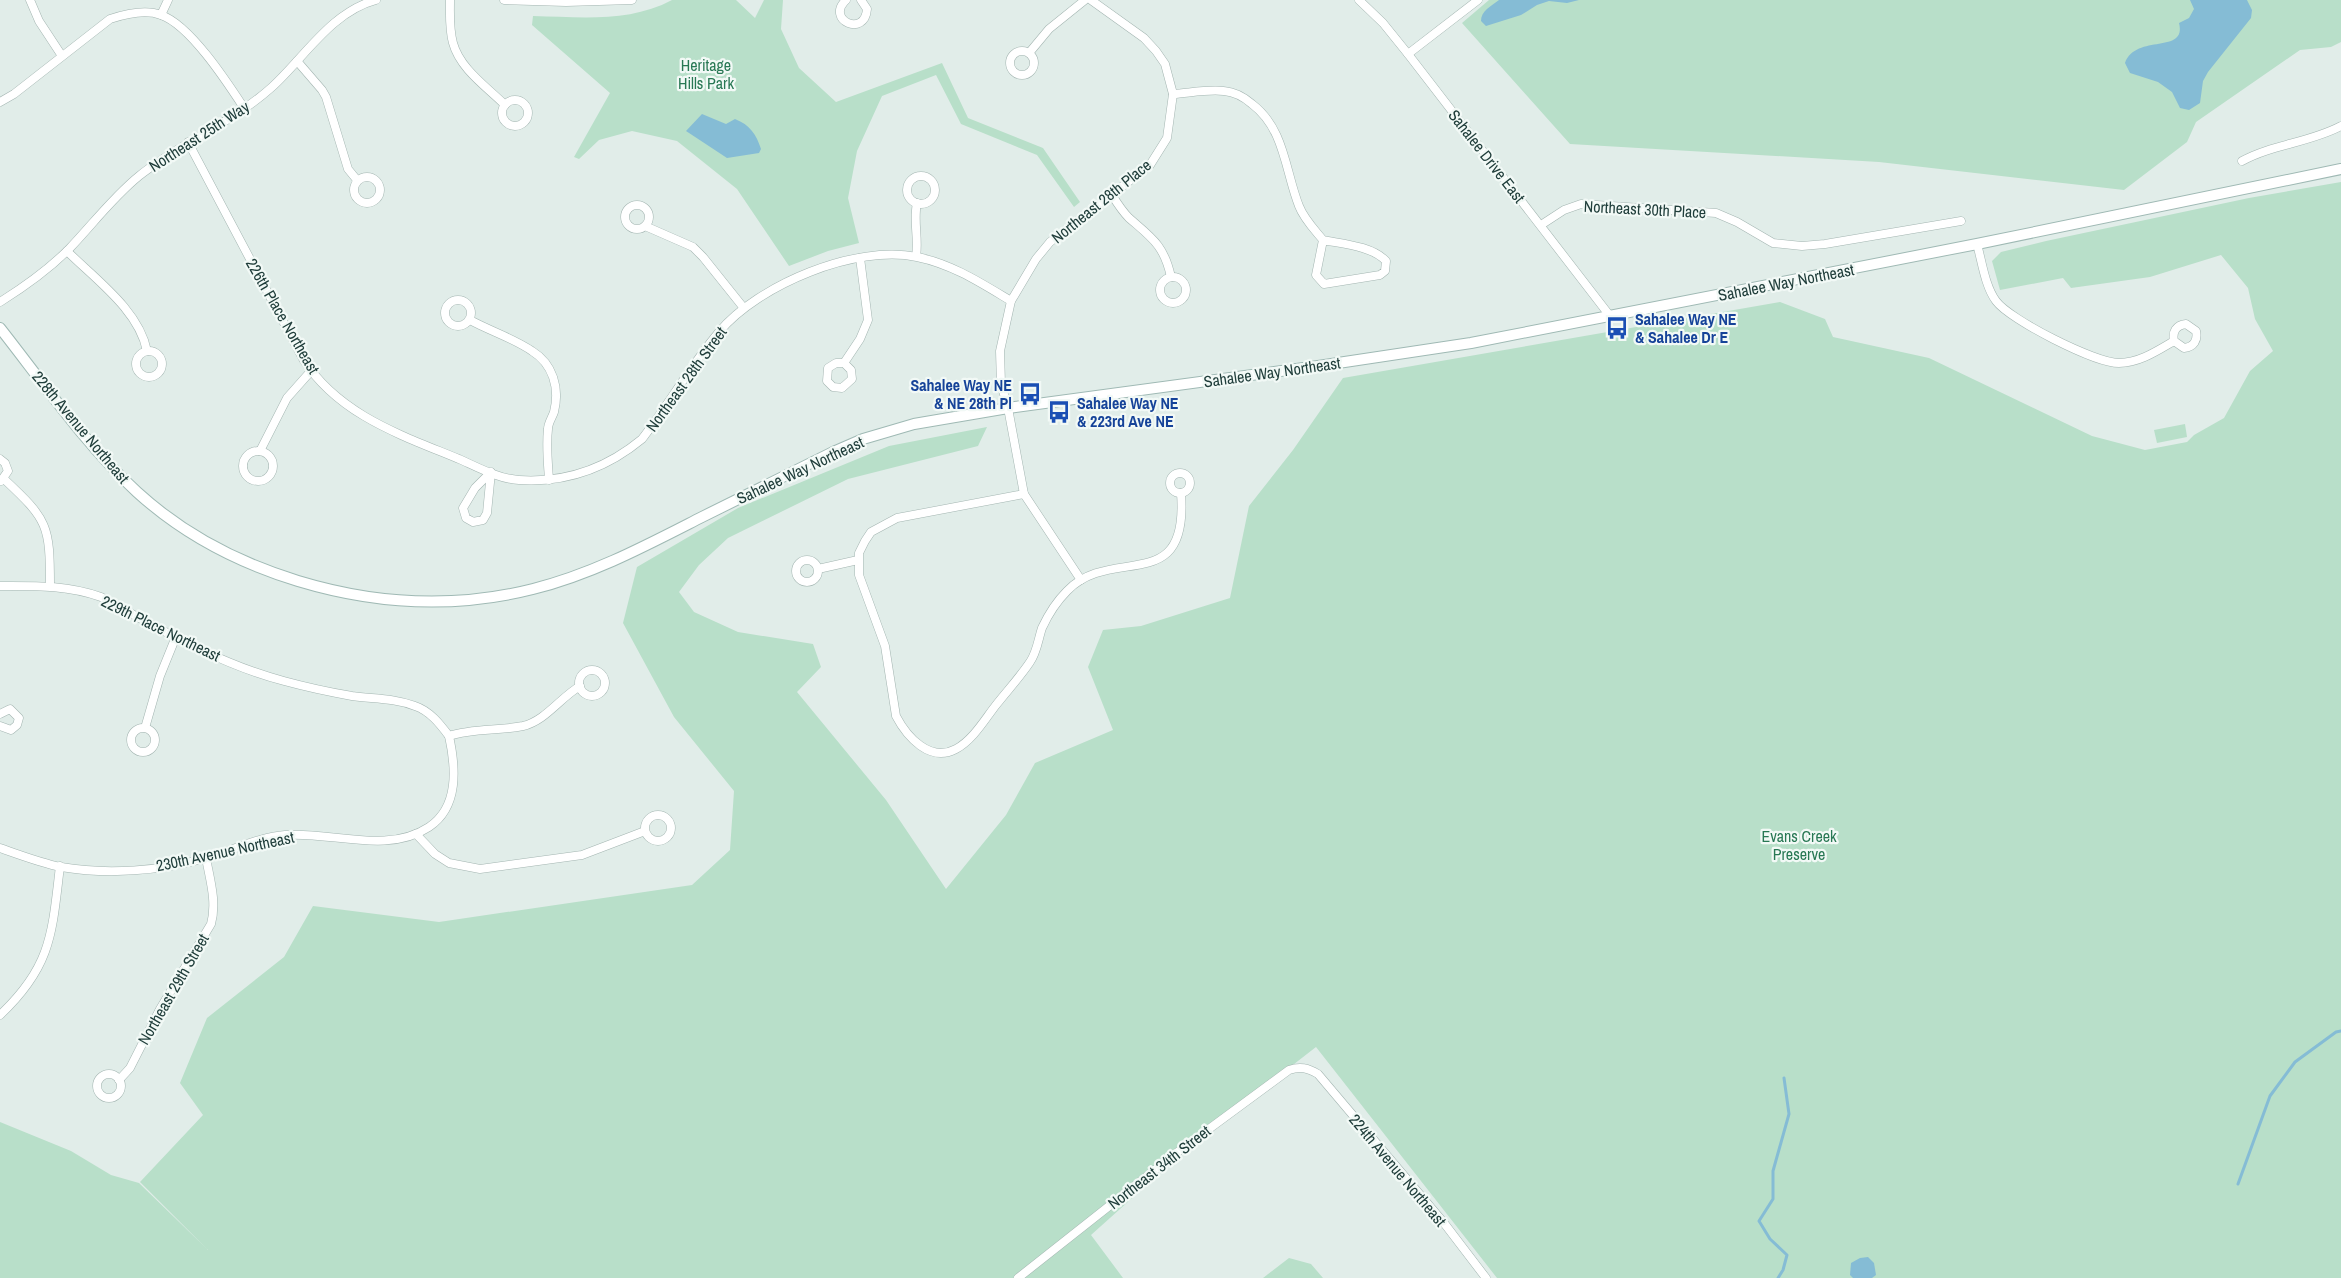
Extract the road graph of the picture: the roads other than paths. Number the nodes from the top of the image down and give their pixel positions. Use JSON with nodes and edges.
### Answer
{"nodes":[{"id":1,"x":30,"y":0,"type":"edge"},
{"id":2,"x":168,"y":0,"type":"edge"},
{"id":3,"x":376,"y":0,"type":"edge"},
{"id":4,"x":450,"y":0,"type":"edge"},
{"id":5,"x":504,"y":0,"type":"edge"},
{"id":6,"x":632,"y":0,"type":"edge"},
{"id":7,"x":846,"y":0,"type":"edge"},
{"id":8,"x":1085,"y":0,"type":"edge"},
{"id":9,"x":1091,"y":0,"type":"edge"},
{"id":10,"x":1359,"y":0,"type":"edge"},
{"id":11,"x":1478,"y":0,"type":"edge"},
{"id":12,"x":566,"y":1,"type":"edge"},
{"id":13,"x":866,"y":2,"type":"edge"},
{"id":14,"x":161,"y":15,"type":"junction"},
{"id":15,"x":1029,"y":53,"type":"dead end"},
{"id":16,"x":1408,"y":54,"type":"junction"},
{"id":17,"x":62,"y":56,"type":"junction"},
{"id":18,"x":297,"y":61,"type":"junction"},
{"id":19,"x":1173,"y":94,"type":"junction"},
{"id":20,"x":0,"y":102,"type":"edge"},
{"id":21,"x":505,"y":105,"type":"dead end"},
{"id":22,"x":244,"y":108,"type":"junction"},
{"id":23,"x":2341,"y":126,"type":"edge"},
{"id":24,"x":188,"y":142,"type":"junction"},
{"id":25,"x":2242,"y":161,"type":"dead end"},
{"id":26,"x":2341,"y":169,"type":"edge"},
{"id":27,"x":357,"y":180,"type":"dead end"},
{"id":28,"x":1112,"y":195,"type":"junction"},
{"id":29,"x":916,"y":203,"type":"dead end"},
{"id":30,"x":1961,"y":221,"type":"dead end"},
{"id":31,"x":1541,"y":225,"type":"junction"},
{"id":32,"x":645,"y":226,"type":"dead end"},
{"id":33,"x":1323,"y":240,"type":"junction"},
{"id":34,"x":1977,"y":244,"type":"junction"},
{"id":35,"x":67,"y":251,"type":"junction"},
{"id":36,"x":916,"y":256,"type":"junction"},
{"id":37,"x":860,"y":258,"type":"junction"},
{"id":38,"x":1171,"y":278,"type":"dead end"},
{"id":39,"x":1011,"y":301,"type":"junction"},
{"id":40,"x":0,"y":302,"type":"edge"},
{"id":41,"x":743,"y":307,"type":"junction"},
{"id":42,"x":1610,"y":316,"type":"junction"},
{"id":43,"x":470,"y":320,"type":"dead end"},
{"id":44,"x":0,"y":328,"type":"edge"},
{"id":45,"x":2174,"y":341,"type":"dead end"},
{"id":46,"x":147,"y":351,"type":"dead end"},
{"id":47,"x":844,"y":363,"type":"dead end"},
{"id":48,"x":311,"y":371,"type":"junction"},
{"id":49,"x":1008,"y":408,"type":"junction"},
{"id":50,"x":260,"y":451,"type":"dead end"},
{"id":51,"x":0,"y":459,"type":"edge"},
{"id":52,"x":491,"y":472,"type":"junction"},
{"id":53,"x":2,"y":480,"type":"edge"},
{"id":54,"x":549,"y":480,"type":"junction"},
{"id":55,"x":1181,"y":493,"type":"dead end"},
{"id":56,"x":1024,"y":494,"type":"junction"},
{"id":57,"x":231,"y":556,"type":"joint"},
{"id":58,"x":858,"y":560,"type":"junction"},
{"id":59,"x":818,"y":569,"type":"dead end"},
{"id":60,"x":1081,"y":580,"type":"junction"},
{"id":61,"x":0,"y":586,"type":"edge"},
{"id":62,"x":50,"y":586,"type":"junction"},
{"id":63,"x":175,"y":639,"type":"junction"},
{"id":64,"x":580,"y":686,"type":"dead end"},
{"id":65,"x":0,"y":714,"type":"edge"},
{"id":66,"x":0,"y":726,"type":"edge"},
{"id":67,"x":145,"y":728,"type":"dead end"},
{"id":68,"x":449,"y":736,"type":"junction"},
{"id":69,"x":645,"y":831,"type":"dead end"},
{"id":70,"x":416,"y":834,"type":"junction"},
{"id":71,"x":0,"y":848,"type":"edge"},
{"id":72,"x":206,"y":858,"type":"junction"},
{"id":73,"x":60,"y":866,"type":"junction"},
{"id":74,"x":0,"y":1015,"type":"edge"},
{"id":75,"x":1305,"y":1068,"type":"joint"},
{"id":76,"x":119,"y":1080,"type":"dead end"},
{"id":77,"x":1018,"y":1278,"type":"edge"},
{"id":78,"x":1486,"y":1278,"type":"edge"}],
"edges":[{"from":1,"to":17,"type":"street"},
{"from":2,"to":14,"type":"street"},
{"from":3,"to":18,"type":"street","name":"Northeast 25th Way"},
{"from":4,"to":21,"type":"street"},
{"from":5,"to":12,"type":"street"},
{"from":6,"to":12,"type":"street"},
{"from":7,"to":13,"type":"street"},
{"from":8,"to":15,"type":"street"},
{"from":9,"to":19,"type":"street"},
{"from":10,"to":16,"type":"street","name":"Sahalee Drive East"},
{"from":11,"to":16,"type":"street"},
{"from":14,"to":17,"type":"street"},
{"from":14,"to":22,"type":"street"},
{"from":16,"to":31,"type":"street","name":"Sahalee Drive East"},
{"from":17,"to":20,"type":"street"},
{"from":18,"to":22,"type":"street","name":"Northeast 25th Way"},
{"from":18,"to":27,"type":"street"},
{"from":19,"to":28,"type":"street","name":"Northeast 28th Place"},
{"from":19,"to":33,"type":"street"},
{"from":22,"to":24,"type":"street","name":"Northeast 25th Way"},
{"from":23,"to":25,"type":"street"},
{"from":24,"to":35,"type":"street","name":"Northeast 25th Way"},
{"from":24,"to":48,"type":"street","name":"226th Place Northeast"},
{"from":26,"to":34,"type":"main road","name":"Sahalee Way Northeast"},
{"from":28,"to":38,"type":"street"},
{"from":28,"to":39,"type":"street","name":"Northeast 28th Place"},
{"from":29,"to":36,"type":"street"},
{"from":30,"to":31,"type":"street","name":"Northeast 30th Place"},
{"from":31,"to":42,"type":"street","name":"Sahalee Drive East"},
{"from":32,"to":41,"type":"street"},
{"from":33,"to":33,"type":"street"},
{"from":34,"to":42,"type":"main road","name":"Sahalee Way Northeast"},
{"from":34,"to":45,"type":"street"},
{"from":35,"to":40,"type":"street","name":"Northeast 25th Way"},
{"from":35,"to":46,"type":"street"},
{"from":36,"to":37,"type":"street","name":"Northeast 28th Street"},
{"from":36,"to":39,"type":"street","name":"Northeast 28th Street"},
{"from":37,"to":41,"type":"street","name":"Northeast 28th Street"},
{"from":37,"to":47,"type":"street"},
{"from":39,"to":49,"type":"street","name":"Northeast 28th Place"},
{"from":41,"to":54,"type":"street","name":"Northeast 28th Street"},
{"from":42,"to":49,"type":"main road","name":"Sahalee Way Northeast"},
{"from":43,"to":54,"type":"street"},
{"from":44,"to":57,"type":"main road","name":"228th Avenue Northeast"},
{"from":48,"to":50,"type":"street"},
{"from":48,"to":52,"type":"street","name":"226th Place Northeast"},
{"from":49,"to":56,"type":"street","name":"Northeast 28th Place"},
{"from":49,"to":57,"type":"main road","name":"Sahalee Way Northeast"},
{"from":51,"to":53,"type":"street"},
{"from":52,"to":52,"type":"street"},
{"from":52,"to":54,"type":"street","name":"Northeast 28th Street"},
{"from":53,"to":62,"type":"street"},
{"from":55,"to":60,"type":"street"},
{"from":56,"to":58,"type":"street"},
{"from":56,"to":60,"type":"street"},
{"from":58,"to":59,"type":"street"},
{"from":58,"to":60,"type":"street"},
{"from":61,"to":62,"type":"street","name":"229th Place Northeast"},
{"from":62,"to":63,"type":"street","name":"229th Place Northeast"},
{"from":63,"to":67,"type":"street"},
{"from":63,"to":68,"type":"street","name":"229th Place Northeast"},
{"from":64,"to":68,"type":"street"},
{"from":65,"to":66,"type":"street"},
{"from":68,"to":70,"type":"street"},
{"from":69,"to":70,"type":"street"},
{"from":70,"to":72,"type":"street","name":"230th Avenue Northeast"},
{"from":71,"to":73,"type":"street","name":"230th Avenue Northeast"},
{"from":72,"to":73,"type":"street","name":"230th Avenue Northeast"},
{"from":72,"to":76,"type":"street","name":"Northeast 29th Street"},
{"from":73,"to":74,"type":"street"},
{"from":75,"to":77,"type":"street","name":"Northeast 34th Street"},
{"from":75,"to":78,"type":"street","name":"224th Avenue Northeast"}]}
